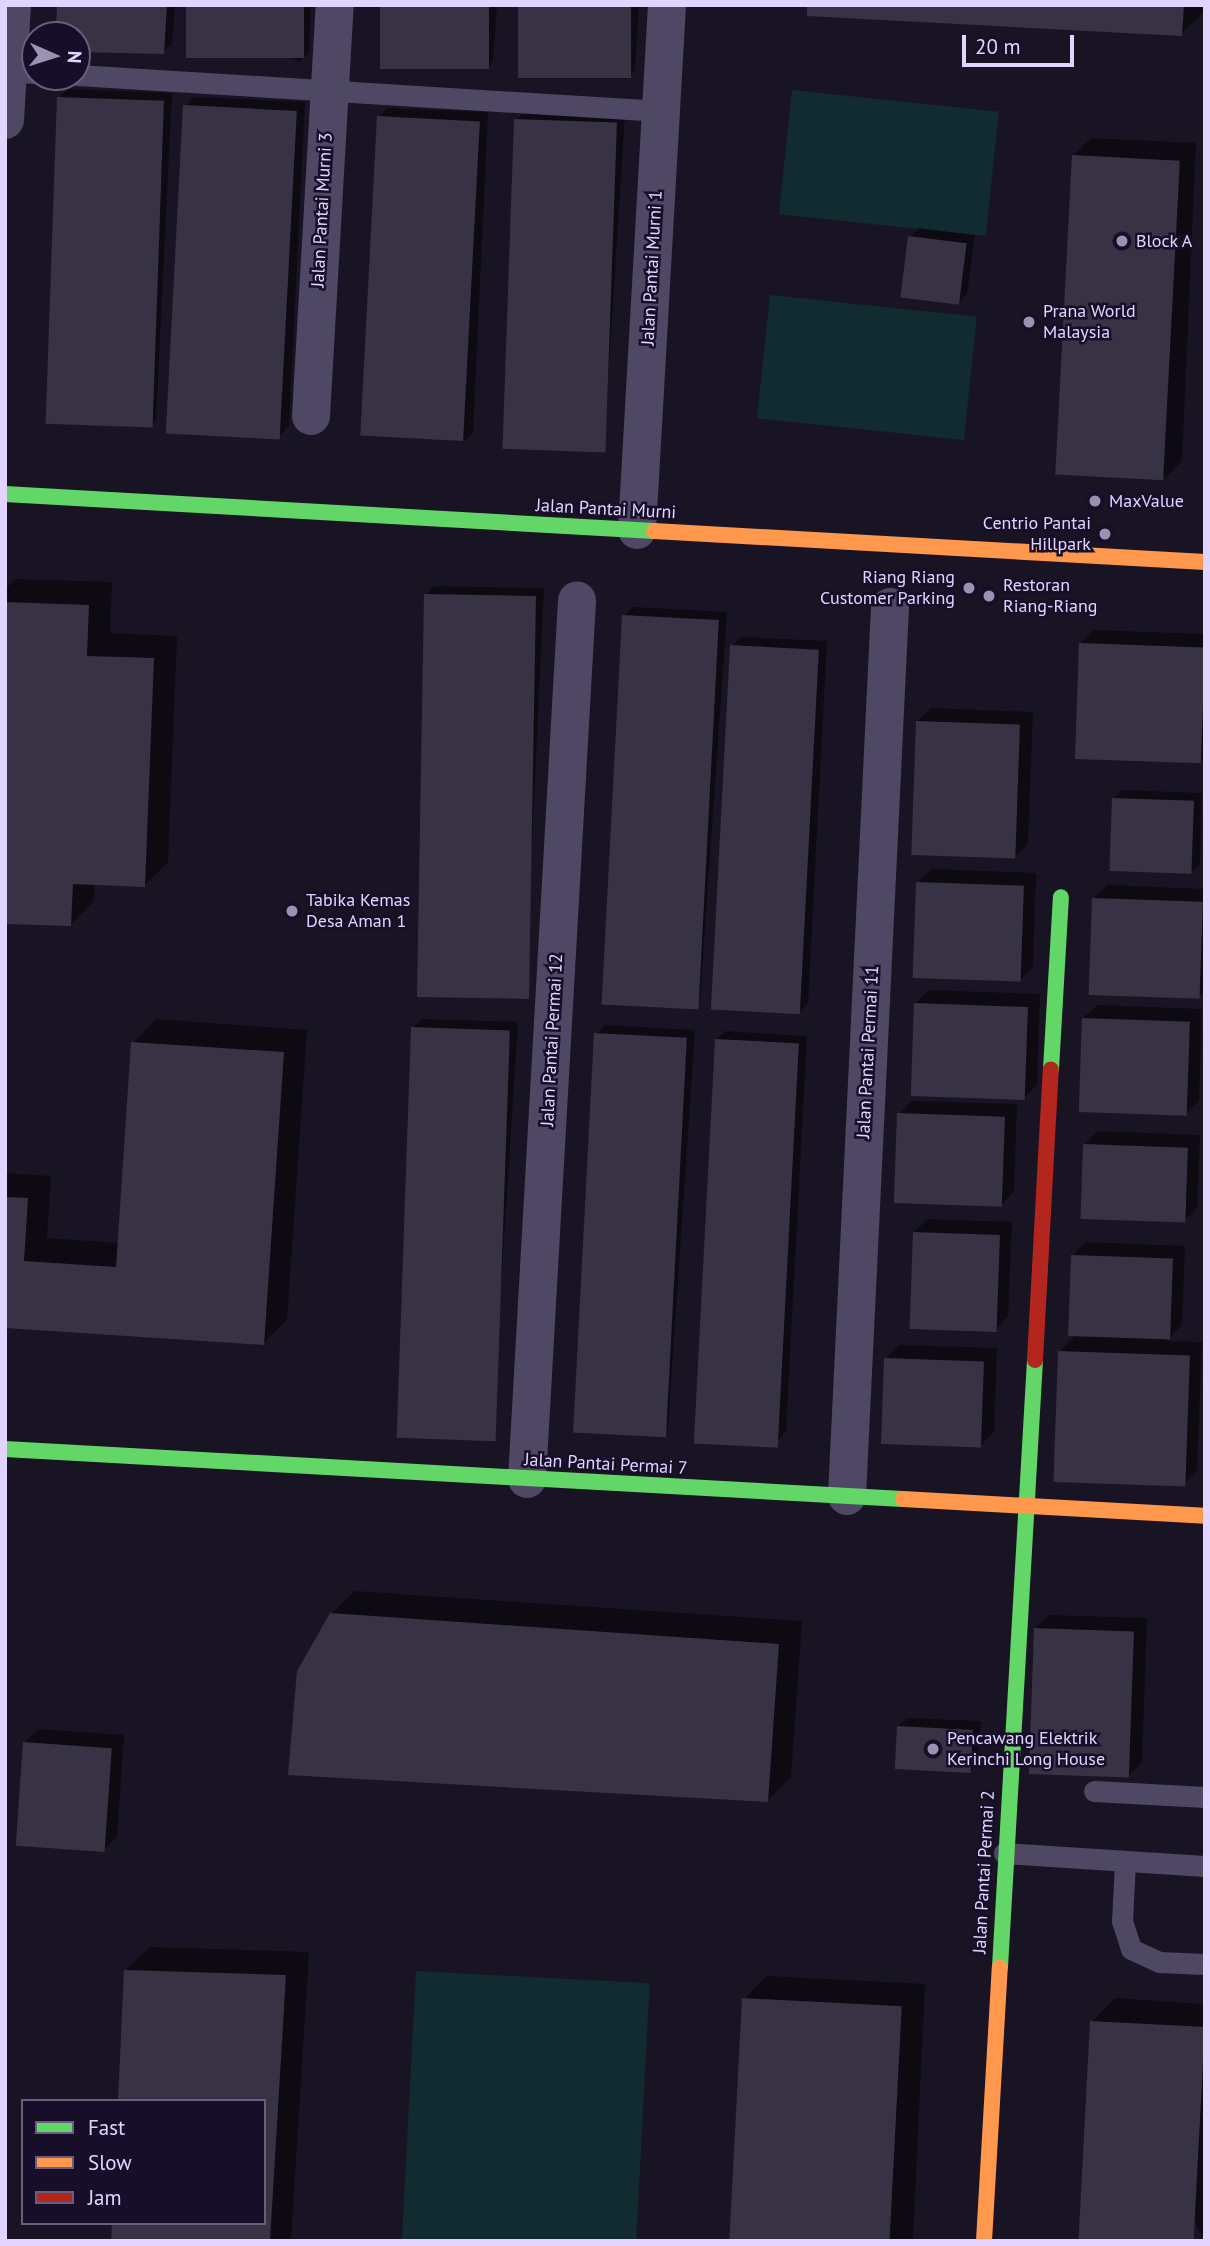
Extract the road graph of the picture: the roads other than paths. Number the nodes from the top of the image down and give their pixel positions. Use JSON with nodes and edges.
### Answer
{"nodes":[{"id":1,"x":12,"y":5,"type":"edge"},
{"id":2,"x":335,"y":5,"type":"edge"},
{"id":3,"x":667,"y":5,"type":"edge"},
{"id":4,"x":16,"y":71,"type":"edge"},
{"id":5,"x":91,"y":76,"type":"edge"},
{"id":6,"x":329,"y":90,"type":"junction"},
{"id":7,"x":661,"y":111,"type":"junction"},
{"id":8,"x":5,"y":120,"type":"edge"},
{"id":9,"x":311,"y":416,"type":"dead end"},
{"id":10,"x":5,"y":494,"type":"edge"},
{"id":11,"x":637,"y":530,"type":"junction"},
{"id":12,"x":1205,"y":562,"type":"edge"},
{"id":13,"x":576,"y":600,"type":"dead end"},
{"id":14,"x":890,"y":607,"type":"dead end"},
{"id":15,"x":1061,"y":897,"type":"dead end"},
{"id":16,"x":5,"y":1449,"type":"edge"},
{"id":17,"x":527,"y":1479,"type":"junction"},
{"id":18,"x":847,"y":1496,"type":"junction"},
{"id":19,"x":1022,"y":1506,"type":"junction"},
{"id":20,"x":1205,"y":1516,"type":"edge"},
{"id":21,"x":1094,"y":1791,"type":"dead end"},
{"id":22,"x":1205,"y":1797,"type":"edge"},
{"id":23,"x":1004,"y":1853,"type":"junction"},
{"id":24,"x":1125,"y":1861,"type":"junction"},
{"id":25,"x":1205,"y":1866,"type":"edge"},
{"id":26,"x":1205,"y":1964,"type":"edge"},
{"id":27,"x":984,"y":2241,"type":"edge"}],
"edges":[{"from":1,"to":4,"type":"street"},
{"from":2,"to":6,"type":"street","name":"Jalan Pantai Murni 3"},
{"from":3,"to":7,"type":"street","name":"Jalan Pantai Murni 1"},
{"from":4,"to":8,"type":"street"},
{"from":5,"to":6,"type":"lane"},
{"from":6,"to":7,"type":"lane"},
{"from":6,"to":9,"type":"street","name":"Jalan Pantai Murni 3"},
{"from":7,"to":11,"type":"street","name":"Jalan Pantai Murni 1"},
{"from":10,"to":11,"type":"street","name":"Jalan Pantai Murni"},
{"from":11,"to":12,"type":"street","name":"Jalan Pantai Murni"},
{"from":13,"to":17,"type":"street","name":"Jalan Pantai Permai 12"},
{"from":14,"to":18,"type":"street","name":"Jalan Pantai Permai 11"},
{"from":15,"to":19,"type":"street","name":"Jalan Pantai Permai 2"},
{"from":16,"to":17,"type":"street","name":"Jalan Pantai Permai 7"},
{"from":17,"to":18,"type":"street","name":"Jalan Pantai Permai 7"},
{"from":18,"to":19,"type":"street","name":"Jalan Pantai Permai 7"},
{"from":19,"to":20,"type":"street","name":"Jalan Pantai Permai 7"},
{"from":19,"to":23,"type":"street","name":"Jalan Pantai Permai 2"},
{"from":21,"to":22,"type":"lane"},
{"from":23,"to":24,"type":"lane"},
{"from":23,"to":27,"type":"street","name":"Jalan Pantai Permai 2"},
{"from":24,"to":25,"type":"lane"},
{"from":24,"to":26,"type":"lane"}]}
